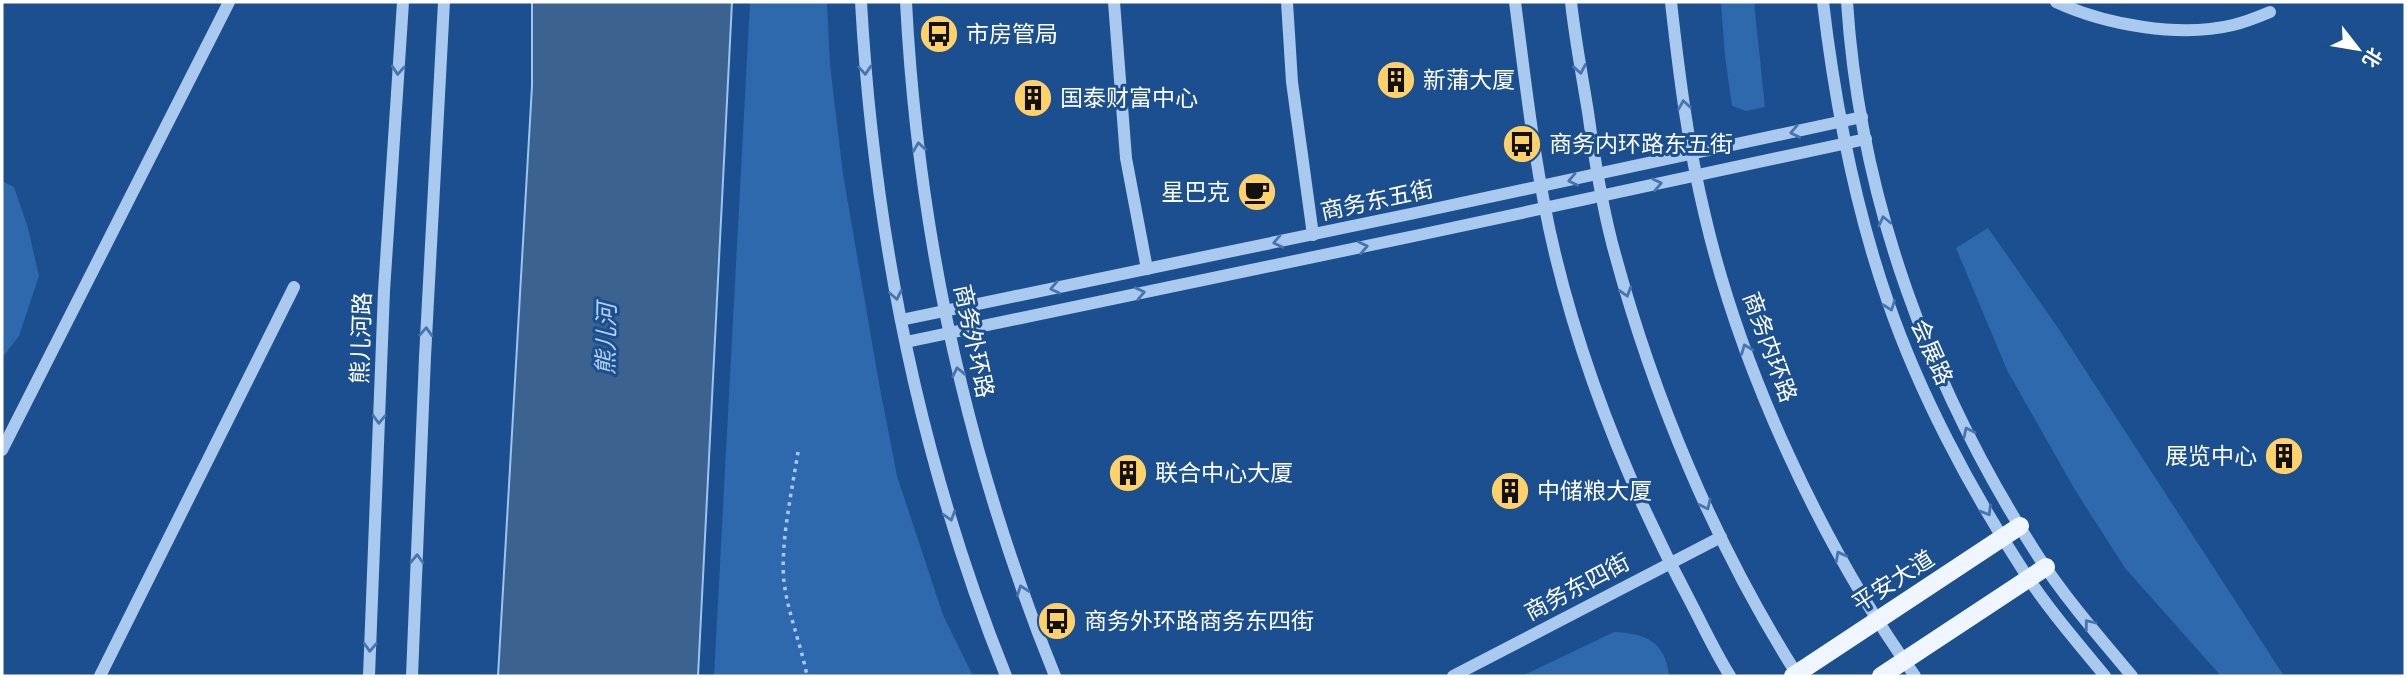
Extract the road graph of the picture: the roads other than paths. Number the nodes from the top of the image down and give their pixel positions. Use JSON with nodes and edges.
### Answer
{"nodes":[{"id":1,"x":229,"y":2,"type":"edge"},
{"id":2,"x":403,"y":2,"type":"edge"},
{"id":3,"x":444,"y":2,"type":"edge"},
{"id":4,"x":861,"y":2,"type":"edge"},
{"id":5,"x":906,"y":2,"type":"edge"},
{"id":6,"x":1114,"y":2,"type":"edge"},
{"id":7,"x":1287,"y":2,"type":"edge"},
{"id":8,"x":1515,"y":2,"type":"edge"},
{"id":9,"x":1571,"y":2,"type":"edge"},
{"id":10,"x":1671,"y":2,"type":"edge"},
{"id":11,"x":1823,"y":2,"type":"edge"},
{"id":12,"x":1847,"y":2,"type":"edge"},
{"id":13,"x":2056,"y":2,"type":"edge"},
{"id":14,"x":2270,"y":12,"type":"dead end"},
{"id":15,"x":1862,"y":117,"type":"junction"},
{"id":16,"x":1840,"y":122,"type":"junction"},
{"id":17,"x":1866,"y":139,"type":"junction"},
{"id":18,"x":1844,"y":143,"type":"junction"},
{"id":19,"x":1692,"y":154,"type":"junction"},
{"id":20,"x":1598,"y":174,"type":"junction"},
{"id":21,"x":1697,"y":175,"type":"junction"},
{"id":22,"x":1541,"y":186,"type":"junction"},
{"id":23,"x":1602,"y":196,"type":"junction"},
{"id":24,"x":1546,"y":208,"type":"junction"},
{"id":25,"x":1313,"y":234,"type":"junction"},
{"id":26,"x":1147,"y":269,"type":"junction"},
{"id":27,"x":294,"y":287,"type":"dead end"},
{"id":28,"x":945,"y":311,"type":"junction"},
{"id":29,"x":901,"y":320,"type":"junction"},
{"id":30,"x":949,"y":333,"type":"junction"},
{"id":31,"x":905,"y":342,"type":"junction"},
{"id":32,"x":2,"y":450,"type":"edge"},
{"id":33,"x":2020,"y":526,"type":"junction"},
{"id":34,"x":1721,"y":537,"type":"junction"},
{"id":35,"x":2003,"y":537,"type":"junction"},
{"id":36,"x":1669,"y":562,"type":"junction"},
{"id":37,"x":2046,"y":567,"type":"junction"},
{"id":38,"x":2029,"y":578,"type":"junction"},
{"id":39,"x":1877,"y":620,"type":"junction"},
{"id":40,"x":1904,"y":661,"type":"junction"},
{"id":41,"x":1796,"y":675,"type":"edge"},
{"id":42,"x":100,"y":676,"type":"edge"},
{"id":43,"x":369,"y":676,"type":"edge"},
{"id":44,"x":412,"y":676,"type":"edge"},
{"id":45,"x":1006,"y":676,"type":"edge"},
{"id":46,"x":1055,"y":676,"type":"edge"},
{"id":47,"x":1453,"y":676,"type":"edge"},
{"id":48,"x":1730,"y":676,"type":"edge"},
{"id":49,"x":1881,"y":676,"type":"edge"},
{"id":50,"x":1915,"y":676,"type":"edge"},
{"id":51,"x":2105,"y":676,"type":"edge"},
{"id":52,"x":2132,"y":676,"type":"edge"}],
"edges":[{"from":1,"to":32,"type":"street"},
{"from":2,"to":43,"type":"street","name":"熊儿河路","one_way":true},
{"from":44,"to":3,"type":"street","one_way":true},
{"from":4,"to":29,"type":"street","one_way":true},
{"from":28,"to":5,"type":"street","name":"商务外环路","one_way":true},
{"from":6,"to":26,"type":"street"},
{"from":7,"to":25,"type":"street"},
{"from":8,"to":22,"type":"street"},
{"from":9,"to":20,"type":"street","one_way":true},
{"from":19,"to":10,"type":"street","name":"商务内环路","one_way":true},
{"from":11,"to":16,"type":"street","name":"会展路"},
{"from":12,"to":15,"type":"street","name":"会展路"},
{"from":13,"to":14,"type":"street"},
{"from":15,"to":16,"type":"street","name":"商务东五街"},
{"from":15,"to":17,"type":"street","name":"会展路"},
{"from":16,"to":18,"type":"street","name":"会展路"},
{"from":16,"to":19,"type":"street","name":"商务东五街","one_way":true},
{"from":17,"to":18,"type":"street","name":"商务东五街"},
{"from":33,"to":17,"type":"street","name":"会展路","one_way":true},
{"from":18,"to":21,"type":"street","name":"商务东五街"},
{"from":18,"to":35,"type":"street","name":"会展路","one_way":true},
{"from":19,"to":20,"type":"street","name":"商务东五街"},
{"from":19,"to":21,"type":"street","name":"商务内环路"},
{"from":20,"to":22,"type":"street","name":"商务东五街","one_way":true},
{"from":20,"to":23,"type":"street"},
{"from":23,"to":21,"type":"street","name":"商务东五街","one_way":true},
{"from":39,"to":21,"type":"street","name":"商务内环路","one_way":true},
{"from":22,"to":24,"type":"street"},
{"from":22,"to":25,"type":"street","name":"商务东五街"},
{"from":23,"to":24,"type":"street","name":"商务东五街"},
{"from":23,"to":34,"type":"street","one_way":true},
{"from":30,"to":24,"type":"street","name":"商务东五街","one_way":true},
{"from":24,"to":36,"type":"street"},
{"from":25,"to":26,"type":"street","name":"商务东五街","one_way":true},
{"from":26,"to":28,"type":"street","name":"商务东五街","one_way":true},
{"from":27,"to":42,"type":"street"},
{"from":28,"to":29,"type":"street","name":"商务东五街"},
{"from":28,"to":30,"type":"street","name":"商务外环路"},
{"from":29,"to":31,"type":"street"},
{"from":30,"to":31,"type":"street","name":"商务东五街"},
{"from":46,"to":30,"type":"street","name":"商务外环路","one_way":true},
{"from":31,"to":45,"type":"street","one_way":true},
{"from":33,"to":35,"type":"main road","name":"平安大道"},
{"from":33,"to":37,"type":"street","name":"会展路"},
{"from":34,"to":36,"type":"street","name":"商务东四街"},
{"from":34,"to":41,"type":"street"},
{"from":35,"to":38,"type":"street","name":"会展路"},
{"from":35,"to":39,"type":"main road","name":"平安大道"},
{"from":36,"to":47,"type":"street","name":"商务东四街"},
{"from":36,"to":48,"type":"street"},
{"from":37,"to":38,"type":"main road"},
{"from":52,"to":37,"type":"street","name":"会展路","one_way":true},
{"from":38,"to":40,"type":"main road"},
{"from":38,"to":51,"type":"street","name":"会展路"},
{"from":39,"to":40,"type":"street","name":"商务内环路"},
{"from":39,"to":41,"type":"main road","name":"平安大道"},
{"from":40,"to":49,"type":"main road"},
{"from":40,"to":50,"type":"street","name":"商务内环路"}]}
